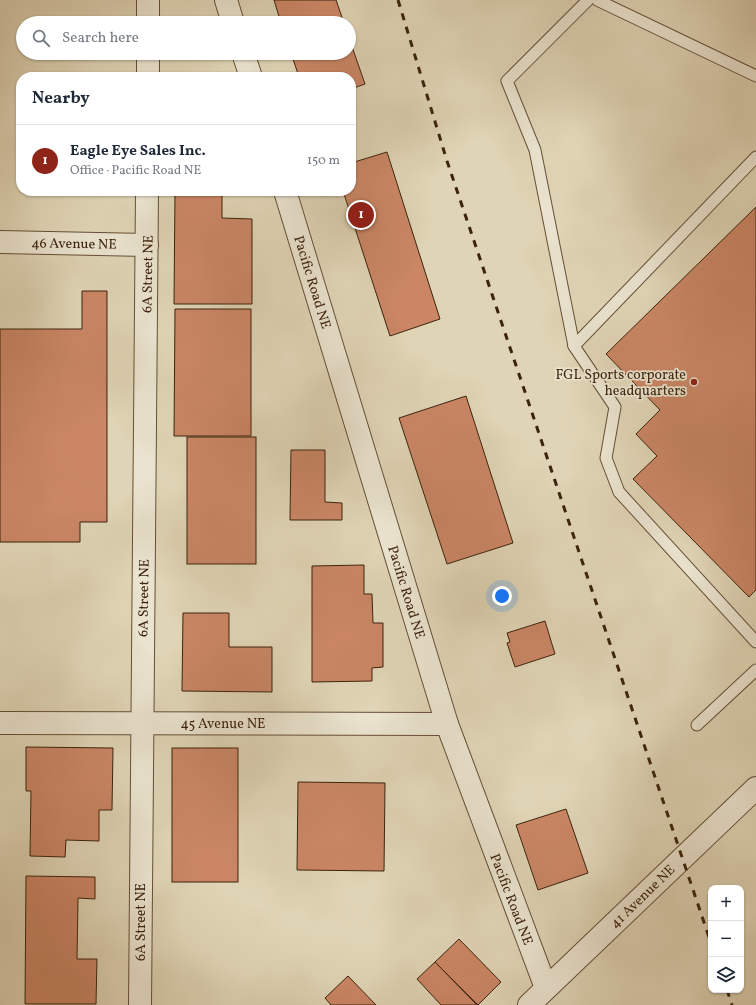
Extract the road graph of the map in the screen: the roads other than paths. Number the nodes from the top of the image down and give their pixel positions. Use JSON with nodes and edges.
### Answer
{"nodes":[{"id":1,"x":148,"y":0,"type":"edge"},
{"id":2,"x":226,"y":0,"type":"edge"},
{"id":3,"x":588,"y":0,"type":"edge"},
{"id":4,"x":597,"y":0,"type":"edge"},
{"id":5,"x":148,"y":16,"type":"edge"},
{"id":6,"x":231,"y":16,"type":"edge"},
{"id":7,"x":148,"y":60,"type":"edge"},
{"id":8,"x":245,"y":60,"type":"edge"},
{"id":9,"x":148,"y":72,"type":"edge"},
{"id":10,"x":249,"y":72,"type":"edge"},
{"id":11,"x":756,"y":76,"type":"edge"},
{"id":12,"x":756,"y":158,"type":"edge"},
{"id":13,"x":147,"y":196,"type":"edge"},
{"id":14,"x":287,"y":196,"type":"edge"},
{"id":15,"x":0,"y":242,"type":"edge"},
{"id":16,"x":147,"y":245,"type":"junction"},
{"id":17,"x":574,"y":346,"type":"junction"},
{"id":18,"x":756,"y":642,"type":"edge"},
{"id":19,"x":756,"y":670,"type":"edge"},
{"id":20,"x":142,"y":722,"type":"junction"},
{"id":21,"x":0,"y":723,"type":"edge"},
{"id":22,"x":447,"y":724,"type":"junction"},
{"id":23,"x":697,"y":725,"type":"dead end"},
{"id":24,"x":756,"y":788,"type":"edge"},
{"id":25,"x":546,"y":988,"type":"junction"},
{"id":26,"x":140,"y":1005,"type":"edge"},
{"id":27,"x":529,"y":1005,"type":"edge"}],
"edges":[{"from":1,"to":5,"type":"street"},
{"from":2,"to":6,"type":"street"},
{"from":3,"to":17,"type":"lane"},
{"from":4,"to":11,"type":"lane"},
{"from":7,"to":9,"type":"street"},
{"from":8,"to":10,"type":"street"},
{"from":12,"to":17,"type":"lane"},
{"from":13,"to":16,"type":"street","name":"6A Street NE"},
{"from":14,"to":22,"type":"street","name":"Pacific Road NE"},
{"from":15,"to":16,"type":"street","name":"46 Avenue NE"},
{"from":16,"to":20,"type":"street","name":"6A Street NE"},
{"from":17,"to":18,"type":"lane"},
{"from":19,"to":23,"type":"lane"},
{"from":20,"to":21,"type":"street","name":"45 Avenue NE"},
{"from":20,"to":22,"type":"street","name":"45 Avenue NE"},
{"from":20,"to":26,"type":"street","name":"6A Street NE"},
{"from":22,"to":25,"type":"street","name":"Pacific Road NE"},
{"from":24,"to":25,"type":"street","name":"41 Avenue NE"},
{"from":25,"to":27,"type":"street","name":"41 Avenue NE"}]}
